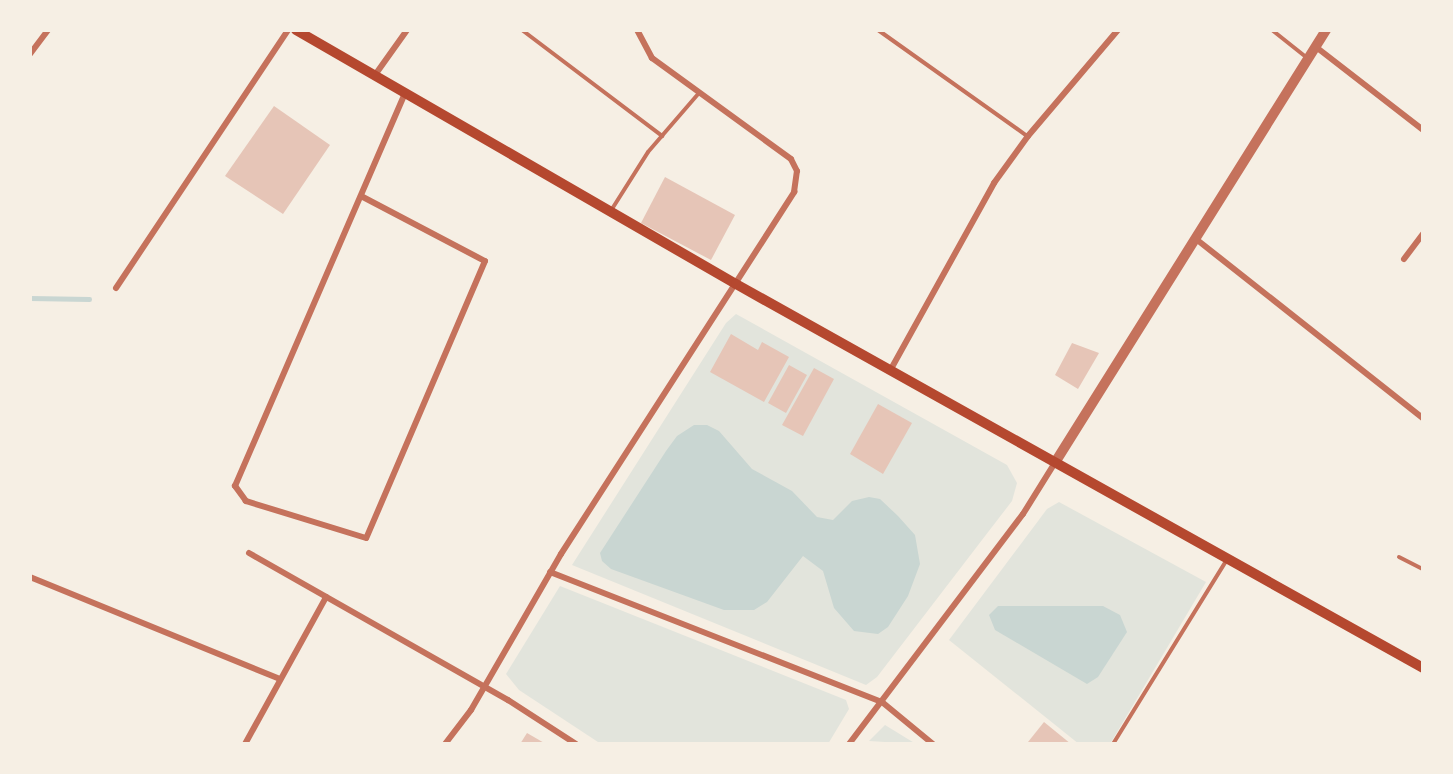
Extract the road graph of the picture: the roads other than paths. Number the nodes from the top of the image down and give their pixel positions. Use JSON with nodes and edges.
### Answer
{"nodes":[{"id":1,"x":48,"y":30,"type":"edge"},
{"id":2,"x":288,"y":30,"type":"edge"},
{"id":3,"x":296,"y":30,"type":"edge"},
{"id":4,"x":407,"y":30,"type":"edge"},
{"id":5,"x":522,"y":30,"type":"edge"},
{"id":6,"x":637,"y":30,"type":"edge"},
{"id":7,"x":878,"y":30,"type":"edge"},
{"id":8,"x":1118,"y":30,"type":"edge"},
{"id":9,"x":1272,"y":30,"type":"edge"},
{"id":10,"x":1326,"y":30,"type":"edge"},
{"id":11,"x":1316,"y":47,"type":"junction"},
{"id":12,"x":30,"y":54,"type":"edge"},
{"id":13,"x":1308,"y":59,"type":"junction"},
{"id":14,"x":375,"y":75,"type":"junction"},
{"id":15,"x":699,"y":92,"type":"junction"},
{"id":16,"x":405,"y":93,"type":"junction"},
{"id":17,"x":1423,"y":130,"type":"edge"},
{"id":18,"x":662,"y":136,"type":"junction"},
{"id":19,"x":1028,"y":136,"type":"junction"},
{"id":20,"x":361,"y":196,"type":"junction"},
{"id":21,"x":610,"y":212,"type":"junction"},
{"id":22,"x":1423,"y":234,"type":"edge"},
{"id":23,"x":1196,"y":238,"type":"junction"},
{"id":24,"x":1404,"y":259,"type":"dead end"},
{"id":25,"x":736,"y":284,"type":"junction"},
{"id":26,"x":116,"y":288,"type":"dead end"},
{"id":27,"x":891,"y":369,"type":"junction"},
{"id":28,"x":1423,"y":418,"type":"edge"},
{"id":29,"x":1056,"y":461,"type":"junction"},
{"id":30,"x":249,"y":553,"type":"dead end"},
{"id":31,"x":1399,"y":557,"type":"dead end"},
{"id":32,"x":1227,"y":559,"type":"junction"},
{"id":33,"x":1423,"y":569,"type":"edge"},
{"id":34,"x":550,"y":572,"type":"junction"},
{"id":35,"x":30,"y":577,"type":"edge"},
{"id":36,"x":326,"y":597,"type":"junction"},
{"id":37,"x":1423,"y":668,"type":"edge"},
{"id":38,"x":280,"y":679,"type":"junction"},
{"id":39,"x":485,"y":687,"type":"junction"},
{"id":40,"x":882,"y":702,"type":"junction"},
{"id":41,"x":244,"y":744,"type":"edge"},
{"id":42,"x":445,"y":744,"type":"edge"},
{"id":43,"x":576,"y":744,"type":"edge"},
{"id":44,"x":849,"y":744,"type":"edge"},
{"id":45,"x":933,"y":744,"type":"edge"},
{"id":46,"x":1113,"y":744,"type":"edge"}],
"edges":[{"from":1,"to":12,"type":"street"},
{"from":2,"to":26,"type":"street"},
{"from":3,"to":14,"type":"main road"},
{"from":4,"to":14,"type":"street"},
{"from":5,"to":18,"type":"lane"},
{"from":6,"to":15,"type":"street"},
{"from":7,"to":19,"type":"lane"},
{"from":8,"to":19,"type":"street"},
{"from":9,"to":13,"type":"lane"},
{"from":10,"to":11,"type":"street"},
{"from":11,"to":13,"type":"street"},
{"from":11,"to":17,"type":"street"},
{"from":13,"to":23,"type":"street"},
{"from":14,"to":16,"type":"main road"},
{"from":15,"to":18,"type":"lane"},
{"from":15,"to":25,"type":"street"},
{"from":16,"to":20,"type":"street"},
{"from":16,"to":21,"type":"main road"},
{"from":18,"to":21,"type":"lane"},
{"from":19,"to":27,"type":"street"},
{"from":20,"to":20,"type":"street"},
{"from":21,"to":25,"type":"main road"},
{"from":22,"to":24,"type":"street"},
{"from":23,"to":28,"type":"street"},
{"from":23,"to":29,"type":"street"},
{"from":25,"to":27,"type":"main road"},
{"from":25,"to":34,"type":"street"},
{"from":27,"to":29,"type":"main road"},
{"from":29,"to":32,"type":"main road"},
{"from":29,"to":40,"type":"street"},
{"from":30,"to":36,"type":"street"},
{"from":31,"to":33,"type":"lane"},
{"from":32,"to":37,"type":"main road"},
{"from":32,"to":46,"type":"lane"},
{"from":34,"to":39,"type":"street"},
{"from":34,"to":40,"type":"street"},
{"from":35,"to":38,"type":"street"},
{"from":36,"to":38,"type":"street"},
{"from":36,"to":39,"type":"street"},
{"from":38,"to":41,"type":"street"},
{"from":39,"to":42,"type":"street"},
{"from":39,"to":43,"type":"street"},
{"from":40,"to":44,"type":"street"},
{"from":40,"to":45,"type":"street"}]}
